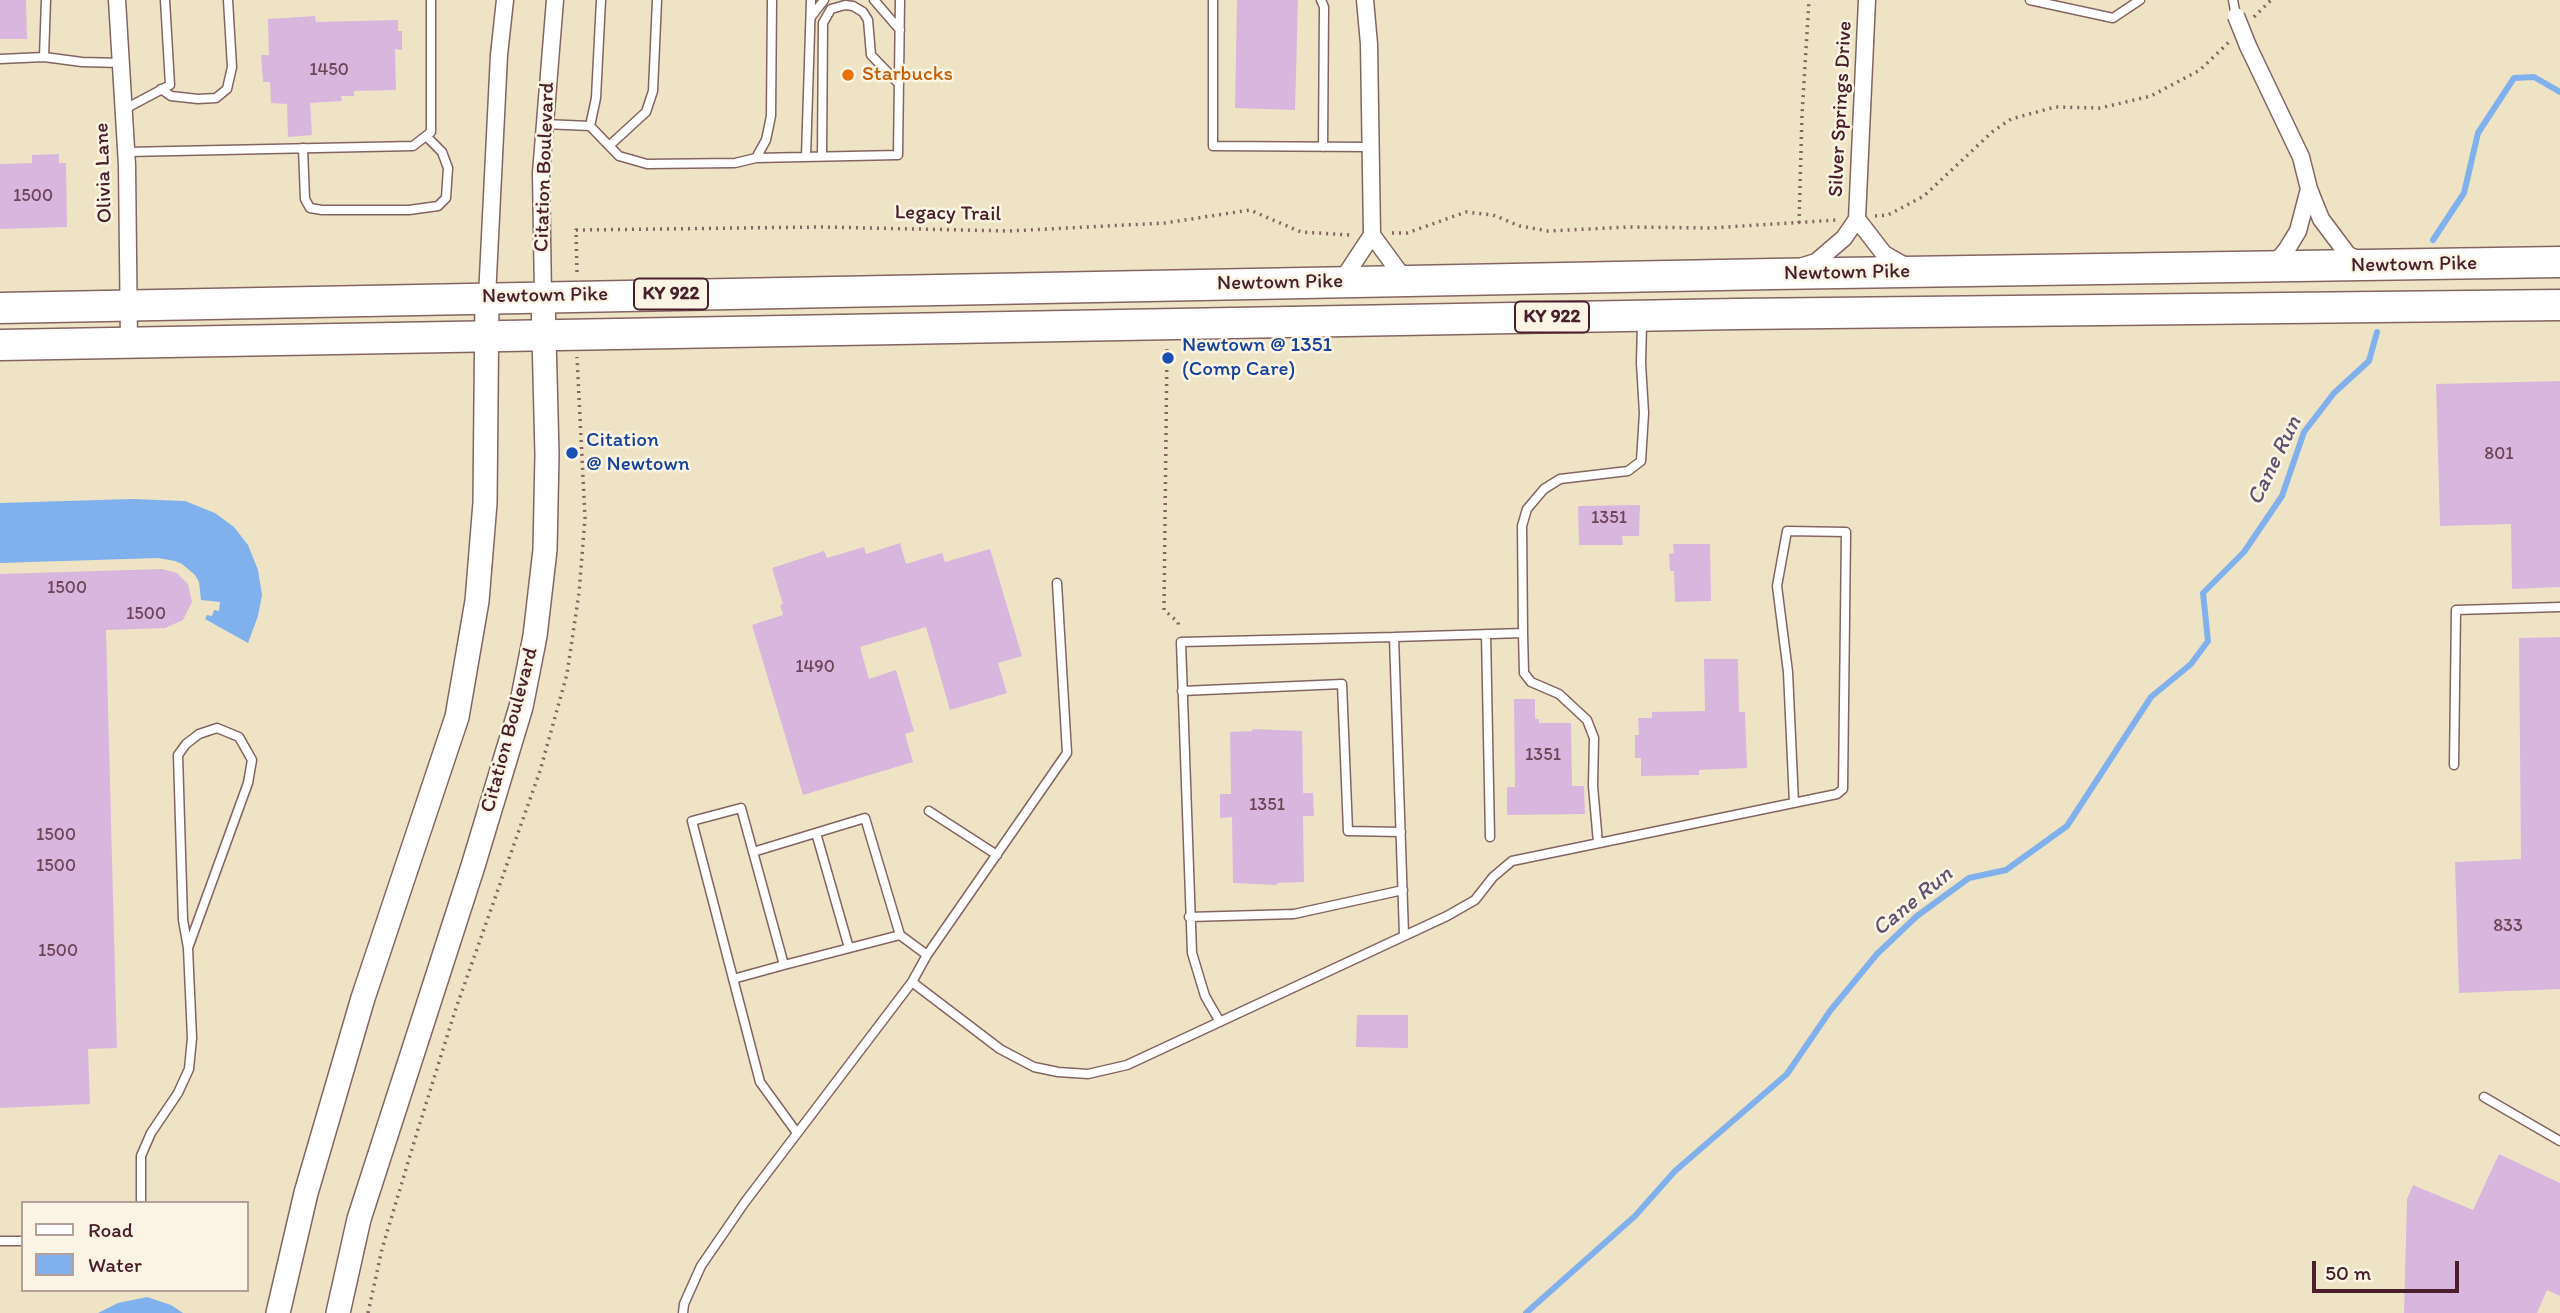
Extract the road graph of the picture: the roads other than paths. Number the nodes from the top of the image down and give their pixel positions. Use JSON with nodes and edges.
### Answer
{"nodes":[{"id":1,"x":46,"y":0,"type":"edge"},
{"id":2,"x":117,"y":0,"type":"edge"},
{"id":3,"x":165,"y":0,"type":"edge"},
{"id":4,"x":228,"y":0,"type":"edge"},
{"id":5,"x":431,"y":0,"type":"edge"},
{"id":6,"x":505,"y":0,"type":"edge"},
{"id":7,"x":555,"y":0,"type":"edge"},
{"id":8,"x":601,"y":0,"type":"edge"},
{"id":9,"x":657,"y":0,"type":"edge"},
{"id":10,"x":772,"y":0,"type":"edge"},
{"id":11,"x":811,"y":0,"type":"edge"},
{"id":12,"x":824,"y":0,"type":"edge"},
{"id":13,"x":874,"y":0,"type":"edge"},
{"id":14,"x":900,"y":0,"type":"edge"},
{"id":15,"x":1213,"y":0,"type":"edge"},
{"id":16,"x":1321,"y":0,"type":"edge"},
{"id":17,"x":1365,"y":0,"type":"edge"},
{"id":18,"x":1867,"y":0,"type":"edge"},
{"id":19,"x":2030,"y":0,"type":"edge"},
{"id":20,"x":2140,"y":0,"type":"edge"},
{"id":21,"x":2234,"y":8,"type":"edge"},
{"id":22,"x":810,"y":18,"type":"junction"},
{"id":23,"x":900,"y":30,"type":"junction"},
{"id":24,"x":44,"y":57,"type":"junction"},
{"id":25,"x":0,"y":59,"type":"edge"},
{"id":26,"x":121,"y":62,"type":"junction"},
{"id":27,"x":899,"y":84,"type":"junction"},
{"id":28,"x":161,"y":89,"type":"junction"},
{"id":29,"x":123,"y":110,"type":"junction"},
{"id":30,"x":544,"y":124,"type":"junction"},
{"id":31,"x":590,"y":126,"type":"junction"},
{"id":32,"x":426,"y":136,"type":"junction"},
{"id":33,"x":610,"y":145,"type":"junction"},
{"id":34,"x":1323,"y":147,"type":"junction"},
{"id":35,"x":1371,"y":147,"type":"junction"},
{"id":36,"x":303,"y":148,"type":"junction"},
{"id":37,"x":126,"y":152,"type":"junction"},
{"id":38,"x":822,"y":156,"type":"junction"},
{"id":39,"x":806,"y":157,"type":"junction"},
{"id":40,"x":756,"y":158,"type":"junction"},
{"id":41,"x":2309,"y":189,"type":"junction"},
{"id":42,"x":1857,"y":219,"type":"junction"},
{"id":43,"x":1373,"y":235,"type":"junction"},
{"id":44,"x":2560,"y":262,"type":"edge"},
{"id":45,"x":2375,"y":266,"type":"junction"},
{"id":46,"x":2272,"y":267,"type":"junction"},
{"id":47,"x":1933,"y":272,"type":"junction"},
{"id":48,"x":1763,"y":275,"type":"junction"},
{"id":49,"x":1405,"y":280,"type":"junction"},
{"id":50,"x":1341,"y":282,"type":"junction"},
{"id":51,"x":543,"y":296,"type":"junction"},
{"id":52,"x":487,"y":297,"type":"junction"},
{"id":53,"x":128,"y":305,"type":"junction"},
{"id":54,"x":2560,"y":305,"type":"edge"},
{"id":55,"x":0,"y":308,"type":"edge"},
{"id":56,"x":1643,"y":316,"type":"junction"},
{"id":57,"x":545,"y":334,"type":"junction"},
{"id":58,"x":486,"y":336,"type":"junction"},
{"id":59,"x":129,"y":344,"type":"junction"},
{"id":60,"x":0,"y":345,"type":"edge"},
{"id":61,"x":1057,"y":583,"type":"dead end"},
{"id":62,"x":2560,"y":607,"type":"edge"},
{"id":63,"x":1523,"y":633,"type":"junction"},
{"id":64,"x":1486,"y":634,"type":"junction"},
{"id":65,"x":1394,"y":637,"type":"junction"},
{"id":66,"x":1182,"y":691,"type":"junction"},
{"id":67,"x":2454,"y":765,"type":"dead end"},
{"id":68,"x":1794,"y":803,"type":"junction"},
{"id":69,"x":929,"y":811,"type":"dead end"},
{"id":70,"x":1401,"y":832,"type":"junction"},
{"id":71,"x":816,"y":833,"type":"junction"},
{"id":72,"x":1490,"y":837,"type":"dead end"},
{"id":73,"x":1598,"y":843,"type":"junction"},
{"id":74,"x":752,"y":852,"type":"junction"},
{"id":75,"x":997,"y":855,"type":"junction"},
{"id":76,"x":1403,"y":890,"type":"junction"},
{"id":77,"x":1189,"y":917,"type":"junction"},
{"id":78,"x":900,"y":935,"type":"junction"},
{"id":79,"x":1404,"y":935,"type":"junction"},
{"id":80,"x":188,"y":948,"type":"junction"},
{"id":81,"x":849,"y":948,"type":"junction"},
{"id":82,"x":927,"y":956,"type":"junction"},
{"id":83,"x":784,"y":965,"type":"junction"},
{"id":84,"x":733,"y":979,"type":"junction"},
{"id":85,"x":912,"y":982,"type":"junction"},
{"id":86,"x":1220,"y":1022,"type":"junction"},
{"id":87,"x":2484,"y":1097,"type":"dead end"},
{"id":88,"x":797,"y":1133,"type":"junction"},
{"id":89,"x":2560,"y":1140,"type":"edge"},
{"id":90,"x":141,"y":1201,"type":"edge"},
{"id":91,"x":0,"y":1241,"type":"edge"},
{"id":92,"x":21,"y":1241,"type":"edge"},
{"id":93,"x":278,"y":1313,"type":"edge"},
{"id":94,"x":338,"y":1313,"type":"edge"},
{"id":95,"x":683,"y":1313,"type":"edge"}],
"edges":[{"from":1,"to":24,"type":"lane"},
{"from":2,"to":26,"type":"street","name":"Olivia Lane"},
{"from":3,"to":28,"type":"lane"},
{"from":4,"to":28,"type":"lane"},
{"from":5,"to":32,"type":"lane"},
{"from":6,"to":52,"type":"street"},
{"from":7,"to":30,"type":"street","name":"Citation Boulevard"},
{"from":8,"to":31,"type":"lane"},
{"from":9,"to":33,"type":"lane"},
{"from":10,"to":40,"type":"lane"},
{"from":11,"to":22,"type":"lane"},
{"from":12,"to":22,"type":"lane"},
{"from":13,"to":23,"type":"lane"},
{"from":14,"to":23,"type":"lane"},
{"from":15,"to":34,"type":"lane"},
{"from":16,"to":34,"type":"lane"},
{"from":17,"to":35,"type":"street"},
{"from":18,"to":42,"type":"street","name":"Silver Springs Drive"},
{"from":19,"to":20,"type":"lane"},
{"from":21,"to":41,"type":"street","bridge":true},
{"from":22,"to":39,"type":"lane"},
{"from":23,"to":27,"type":"lane"},
{"from":24,"to":25,"type":"lane"},
{"from":24,"to":26,"type":"lane"},
{"from":26,"to":29,"type":"street","name":"Olivia Lane"},
{"from":27,"to":38,"type":"lane"},
{"from":27,"to":38,"type":"lane"},
{"from":28,"to":29,"type":"lane"},
{"from":29,"to":37,"type":"street","name":"Olivia Lane"},
{"from":30,"to":31,"type":"lane"},
{"from":30,"to":51,"type":"street","name":"Citation Boulevard"},
{"from":31,"to":33,"type":"lane"},
{"from":32,"to":36,"type":"lane"},
{"from":32,"to":36,"type":"lane"},
{"from":33,"to":40,"type":"lane"},
{"from":34,"to":35,"type":"lane"},
{"from":35,"to":43,"type":"street"},
{"from":36,"to":37,"type":"lane"},
{"from":37,"to":53,"type":"street","name":"Olivia Lane"},
{"from":38,"to":39,"type":"lane"},
{"from":39,"to":40,"type":"lane"},
{"from":41,"to":45,"type":"street"},
{"from":41,"to":46,"type":"street"},
{"from":42,"to":47,"type":"street","name":"Silver Springs Drive"},
{"from":42,"to":48,"type":"street","name":"Silver Springs Drive"},
{"from":43,"to":49,"type":"street"},
{"from":43,"to":50,"type":"street"},
{"from":44,"to":45,"type":"highway","name":"Newtown Pike","number":"KY 922"},
{"from":45,"to":46,"type":"highway","name":"Newtown Pike","number":"KY 922"},
{"from":46,"to":47,"type":"highway","name":"Newtown Pike","number":"KY 922"},
{"from":47,"to":48,"type":"highway","name":"Newtown Pike","number":"KY 922"},
{"from":48,"to":49,"type":"highway","name":"Newtown Pike","number":"KY 922"},
{"from":48,"to":56,"type":"highway"},
{"from":49,"to":50,"type":"highway","name":"Newtown Pike","number":"KY 922"},
{"from":50,"to":51,"type":"highway","name":"Newtown Pike","number":"KY 922"},
{"from":51,"to":52,"type":"highway","name":"Newtown Pike","number":"KY 922"},
{"from":51,"to":57,"type":"main road","name":"Citation Boulevard"},
{"from":52,"to":53,"type":"highway","name":"Newtown Pike","number":"KY 922"},
{"from":52,"to":58,"type":"main road"},
{"from":53,"to":55,"type":"highway","name":"Newtown Pike","number":"KY 922"},
{"from":53,"to":59,"type":"street","name":"Olivia Lane"},
{"from":54,"to":56,"type":"highway","name":"Newtown Pike","number":"KY 922"},
{"from":56,"to":57,"type":"highway","name":"Newtown Pike","number":"KY 922"},
{"from":56,"to":63,"type":"lane"},
{"from":57,"to":58,"type":"highway","name":"Newtown Pike","number":"KY 922"},
{"from":57,"to":94,"type":"main road","name":"Citation Boulevard"},
{"from":58,"to":59,"type":"highway","name":"Newtown Pike","number":"KY 922"},
{"from":58,"to":93,"type":"main road"},
{"from":59,"to":60,"type":"highway","name":"Newtown Pike","number":"KY 922"},
{"from":61,"to":75,"type":"lane"},
{"from":62,"to":67,"type":"lane"},
{"from":63,"to":64,"type":"lane"},
{"from":63,"to":73,"type":"lane"},
{"from":64,"to":65,"type":"lane"},
{"from":64,"to":72,"type":"lane"},
{"from":65,"to":66,"type":"lane"},
{"from":65,"to":70,"type":"lane"},
{"from":66,"to":70,"type":"lane"},
{"from":66,"to":77,"type":"lane"},
{"from":68,"to":68,"type":"lane"},
{"from":68,"to":73,"type":"lane"},
{"from":69,"to":75,"type":"lane"},
{"from":70,"to":76,"type":"lane"},
{"from":71,"to":74,"type":"lane"},
{"from":71,"to":78,"type":"lane"},
{"from":71,"to":81,"type":"lane"},
{"from":73,"to":79,"type":"lane"},
{"from":74,"to":83,"type":"lane"},
{"from":74,"to":84,"type":"lane"},
{"from":75,"to":82,"type":"lane"},
{"from":76,"to":77,"type":"lane"},
{"from":76,"to":79,"type":"lane"},
{"from":77,"to":86,"type":"lane"},
{"from":78,"to":81,"type":"lane"},
{"from":78,"to":82,"type":"lane"},
{"from":79,"to":86,"type":"lane"},
{"from":80,"to":80,"type":"lane"},
{"from":80,"to":90,"type":"lane"},
{"from":81,"to":83,"type":"lane"},
{"from":82,"to":85,"type":"lane"},
{"from":83,"to":84,"type":"lane"},
{"from":84,"to":88,"type":"lane"},
{"from":85,"to":86,"type":"lane"},
{"from":85,"to":88,"type":"lane"},
{"from":87,"to":89,"type":"lane"},
{"from":88,"to":95,"type":"lane"},
{"from":91,"to":92,"type":"lane"}]}
